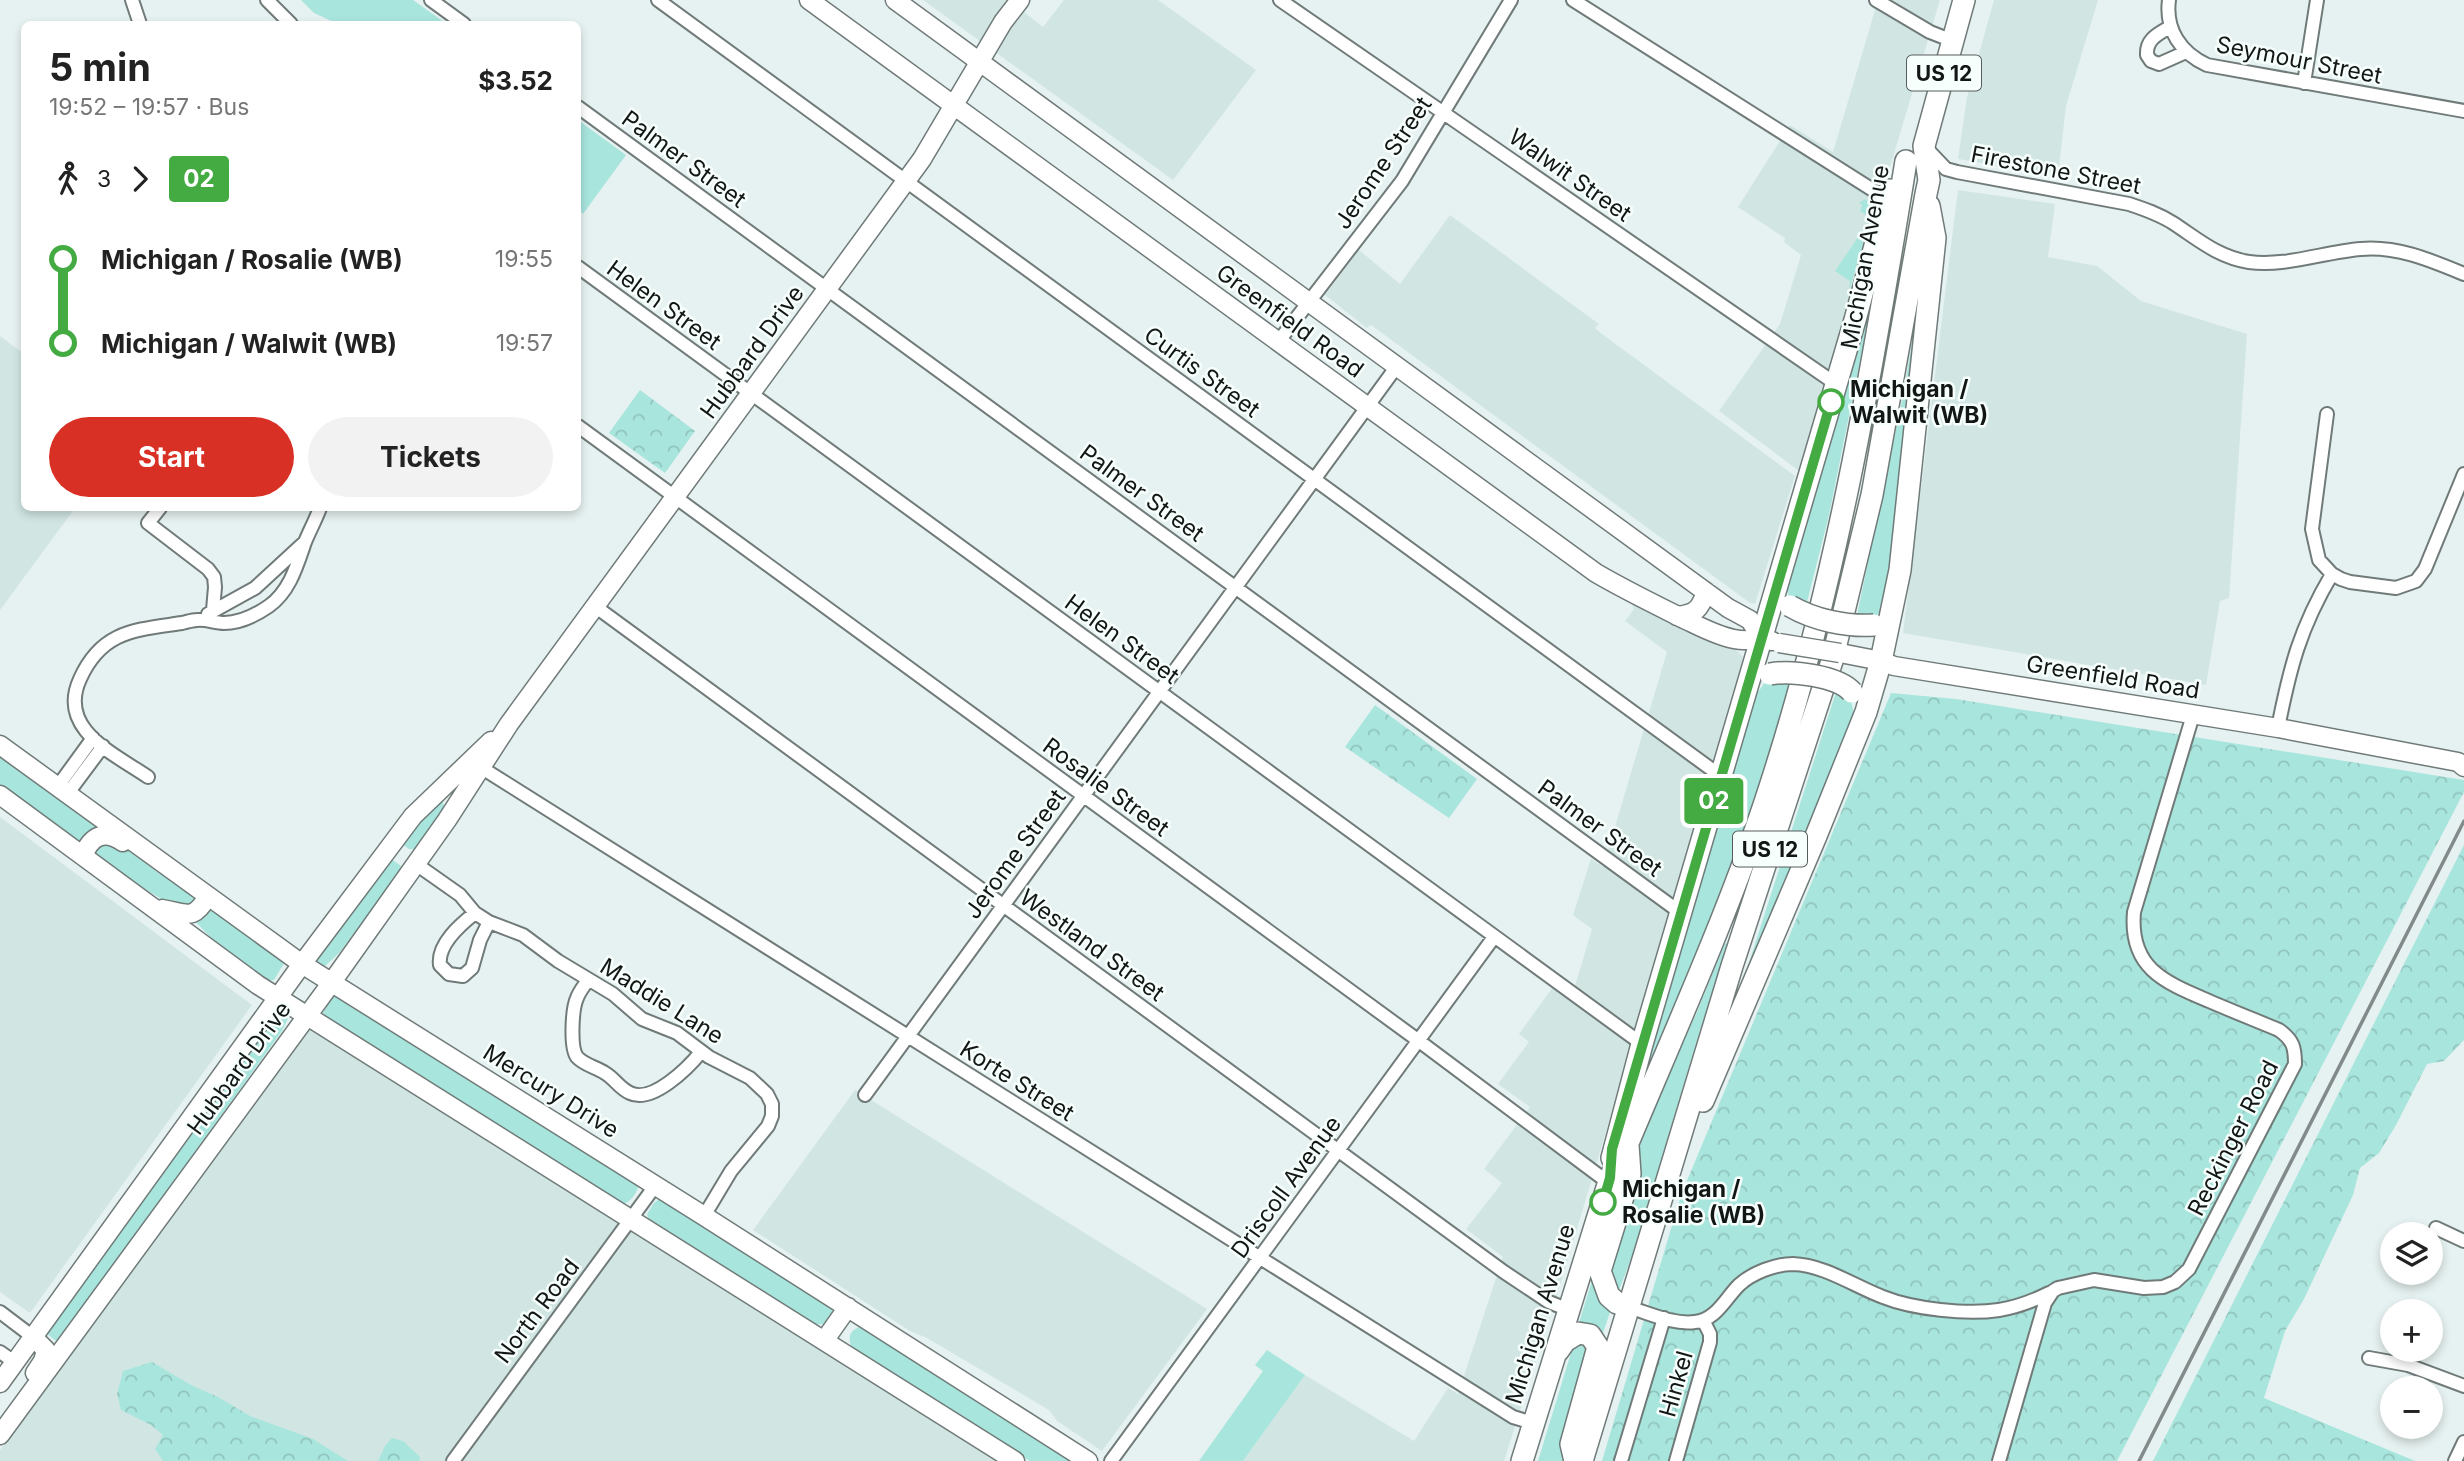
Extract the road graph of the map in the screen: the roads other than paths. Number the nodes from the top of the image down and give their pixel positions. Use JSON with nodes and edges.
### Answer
{"nodes":[{"id":1,"x":131,"y":0,"type":"edge"},
{"id":2,"x":267,"y":0,"type":"edge"},
{"id":3,"x":431,"y":0,"type":"edge"},
{"id":4,"x":658,"y":0,"type":"edge"},
{"id":5,"x":809,"y":0,"type":"edge"},
{"id":6,"x":895,"y":0,"type":"edge"},
{"id":7,"x":1020,"y":0,"type":"edge"},
{"id":8,"x":1280,"y":0,"type":"edge"},
{"id":9,"x":1511,"y":0,"type":"edge"},
{"id":10,"x":1573,"y":0,"type":"edge"},
{"id":11,"x":1876,"y":0,"type":"edge"},
{"id":12,"x":1964,"y":0,"type":"edge"},
{"id":13,"x":2169,"y":0,"type":"edge"},
{"id":14,"x":2316,"y":0,"type":"edge"},
{"id":15,"x":139,"y":21,"type":"edge"},
{"id":16,"x":287,"y":21,"type":"edge"},
{"id":17,"x":460,"y":21,"type":"edge"},
{"id":18,"x":2171,"y":27,"type":"junction"},
{"id":19,"x":1953,"y":41,"type":"junction"},
{"id":20,"x":2186,"y":52,"type":"junction"},
{"id":21,"x":979,"y":62,"type":"junction"},
{"id":22,"x":2304,"y":83,"type":"junction"},
{"id":23,"x":954,"y":106,"type":"junction"},
{"id":24,"x":2463,"y":107,"type":"edge"},
{"id":25,"x":581,"y":109,"type":"edge"},
{"id":26,"x":1443,"y":113,"type":"junction"},
{"id":27,"x":1924,"y":146,"type":"junction"},
{"id":28,"x":1906,"y":161,"type":"junction"},
{"id":29,"x":906,"y":181,"type":"junction"},
{"id":30,"x":1926,"y":194,"type":"junction"},
{"id":31,"x":1887,"y":199,"type":"junction"},
{"id":32,"x":581,"y":269,"type":"edge"},
{"id":33,"x":2464,"y":274,"type":"edge"},
{"id":34,"x":828,"y":290,"type":"junction"},
{"id":35,"x":1308,"y":302,"type":"junction"},
{"id":36,"x":1278,"y":342,"type":"junction"},
{"id":37,"x":1397,"y":366,"type":"junction"},
{"id":38,"x":1836,"y":384,"type":"junction"},
{"id":39,"x":751,"y":394,"type":"junction"},
{"id":40,"x":1367,"y":407,"type":"junction"},
{"id":41,"x":2327,"y":414,"type":"dead end"},
{"id":42,"x":581,"y":428,"type":"edge"},
{"id":43,"x":2464,"y":474,"type":"edge"},
{"id":44,"x":1314,"y":479,"type":"junction"},
{"id":45,"x":675,"y":497,"type":"junction"},
{"id":46,"x":158,"y":511,"type":"edge"},
{"id":47,"x":319,"y":511,"type":"edge"},
{"id":48,"x":305,"y":542,"type":"junction"},
{"id":49,"x":2332,"y":574,"type":"junction"},
{"id":50,"x":1235,"y":587,"type":"junction"},
{"id":51,"x":1776,"y":587,"type":"junction"},
{"id":52,"x":1706,"y":592,"type":"junction"},
{"id":53,"x":596,"y":607,"type":"junction"},
{"id":54,"x":213,"y":610,"type":"junction"},
{"id":55,"x":1677,"y":615,"type":"junction"},
{"id":56,"x":198,"y":620,"type":"junction"},
{"id":57,"x":1882,"y":622,"type":"junction"},
{"id":58,"x":1770,"y":640,"type":"junction"},
{"id":59,"x":1873,"y":659,"type":"junction"},
{"id":60,"x":1748,"y":683,"type":"junction"},
{"id":61,"x":1159,"y":692,"type":"junction"},
{"id":62,"x":2193,"y":715,"type":"junction"},
{"id":63,"x":1862,"y":722,"type":"junction"},
{"id":64,"x":509,"y":724,"type":"junction"},
{"id":65,"x":2278,"y":728,"type":"junction"},
{"id":66,"x":98,"y":742,"type":"junction"},
{"id":67,"x":0,"y":745,"type":"edge"},
{"id":68,"x":0,"y":754,"type":"edge"},
{"id":69,"x":2462,"y":763,"type":"edge"},
{"id":70,"x":482,"y":768,"type":"junction"},
{"id":71,"x":148,"y":777,"type":"dead end"},
{"id":72,"x":1721,"y":777,"type":"junction"},
{"id":73,"x":58,"y":786,"type":"junction"},
{"id":74,"x":435,"y":793,"type":"junction"},
{"id":75,"x":0,"y":795,"type":"edge"},
{"id":76,"x":1083,"y":796,"type":"junction"},
{"id":77,"x":454,"y":810,"type":"junction"},
{"id":78,"x":390,"y":845,"type":"junction"},
{"id":79,"x":83,"y":856,"type":"junction"},
{"id":80,"x":416,"y":864,"type":"junction"},
{"id":81,"x":202,"y":891,"type":"junction"},
{"id":82,"x":1003,"y":906,"type":"junction"},
{"id":83,"x":152,"y":907,"type":"junction"},
{"id":84,"x":475,"y":912,"type":"junction"},
{"id":85,"x":1681,"y":914,"type":"junction"},
{"id":86,"x":489,"y":922,"type":"junction"},
{"id":87,"x":1494,"y":937,"type":"junction"},
{"id":88,"x":302,"y":964,"type":"junction"},
{"id":89,"x":588,"y":980,"type":"junction"},
{"id":90,"x":332,"y":982,"type":"junction"},
{"id":91,"x":277,"y":998,"type":"junction"},
{"id":92,"x":308,"y":1016,"type":"junction"},
{"id":93,"x":907,"y":1037,"type":"junction"},
{"id":94,"x":1419,"y":1041,"type":"junction"},
{"id":95,"x":1642,"y":1044,"type":"junction"},
{"id":96,"x":701,"y":1052,"type":"junction"},
{"id":97,"x":865,"y":1095,"type":"dead end"},
{"id":98,"x":1628,"y":1143,"type":"junction"},
{"id":99,"x":1338,"y":1151,"type":"junction"},
{"id":100,"x":1610,"y":1181,"type":"junction"},
{"id":101,"x":654,"y":1186,"type":"junction"},
{"id":102,"x":1661,"y":1201,"type":"junction"},
{"id":103,"x":704,"y":1216,"type":"junction"},
{"id":104,"x":631,"y":1219,"type":"junction"},
{"id":105,"x":2443,"y":1231,"type":"edge"},
{"id":106,"x":2464,"y":1241,"type":"edge"},
{"id":107,"x":1260,"y":1259,"type":"junction"},
{"id":108,"x":2053,"y":1291,"type":"junction"},
{"id":109,"x":848,"y":1307,"type":"junction"},
{"id":110,"x":1628,"y":1307,"type":"junction"},
{"id":111,"x":1569,"y":1310,"type":"junction"},
{"id":112,"x":0,"y":1312,"type":"edge"},
{"id":113,"x":1664,"y":1318,"type":"junction"},
{"id":114,"x":1701,"y":1321,"type":"junction"},
{"id":115,"x":33,"y":1337,"type":"junction"},
{"id":116,"x":824,"y":1340,"type":"junction"},
{"id":117,"x":1555,"y":1355,"type":"junction"},
{"id":118,"x":7,"y":1357,"type":"edge"},
{"id":119,"x":2369,"y":1358,"type":"dead end"},
{"id":120,"x":0,"y":1383,"type":"edge"},
{"id":121,"x":2464,"y":1386,"type":"edge"},
{"id":122,"x":0,"y":1421,"type":"edge"},
{"id":123,"x":1533,"y":1423,"type":"junction"},
{"id":124,"x":0,"y":1435,"type":"edge"},
{"id":125,"x":2464,"y":1442,"type":"edge"},
{"id":126,"x":453,"y":1461,"type":"edge"},
{"id":127,"x":1015,"y":1461,"type":"edge"},
{"id":128,"x":1088,"y":1461,"type":"edge"},
{"id":129,"x":1111,"y":1461,"type":"edge"},
{"id":130,"x":1522,"y":1461,"type":"edge"},
{"id":131,"x":1575,"y":1461,"type":"edge"},
{"id":132,"x":1582,"y":1461,"type":"edge"},
{"id":133,"x":1621,"y":1461,"type":"edge"},
{"id":134,"x":1676,"y":1461,"type":"edge"},
{"id":135,"x":1999,"y":1461,"type":"edge"},
{"id":136,"x":2455,"y":1461,"type":"edge"}],
"edges":[{"from":1,"to":15,"type":"street"},
{"from":2,"to":16,"type":"street"},
{"from":3,"to":17,"type":"street"},
{"from":4,"to":29,"type":"street","name":"Curtis Street"},
{"from":5,"to":23,"type":"street","name":"Greenfield Road"},
{"from":6,"to":21,"type":"street","name":"Greenfield Road"},
{"from":7,"to":21,"type":"street","name":"Hubbard Drive"},
{"from":8,"to":26,"type":"street","name":"Walwit Street"},
{"from":9,"to":26,"type":"street","name":"Jerome Street"},
{"from":10,"to":31,"type":"street"},
{"from":11,"to":19,"type":"street"},
{"from":12,"to":19,"type":"main road","name":"Michigan Avenue","number":"US 12"},
{"from":13,"to":18,"type":"street","name":"Seymour Street"},
{"from":14,"to":22,"type":"street"},
{"from":18,"to":20,"type":"street","name":"Seymour Street"},
{"from":18,"to":20,"type":"street"},
{"from":19,"to":27,"type":"main road","name":"Michigan Avenue","number":"US 12"},
{"from":20,"to":22,"type":"street","name":"Seymour Street"},
{"from":21,"to":23,"type":"street","name":"Hubbard Drive"},
{"from":21,"to":35,"type":"street","name":"Greenfield Road"},
{"from":22,"to":24,"type":"street","name":"Seymour Street"},
{"from":23,"to":29,"type":"street","name":"Hubbard Drive"},
{"from":23,"to":36,"type":"street","name":"Greenfield Road"},
{"from":25,"to":34,"type":"street","name":"Palmer Street"},
{"from":26,"to":35,"type":"street","name":"Jerome Street"},
{"from":26,"to":38,"type":"street","name":"Walwit Street"},
{"from":27,"to":28,"type":"main road","name":"Michigan Avenue"},
{"from":27,"to":30,"type":"main road","name":"Michigan Avenue","number":"US 12"},
{"from":27,"to":33,"type":"street","name":"Firestone Street"},
{"from":28,"to":31,"type":"main road"},
{"from":28,"to":98,"type":"main road","name":"Michigan Avenue","number":"US 12"},
{"from":29,"to":34,"type":"street","name":"Hubbard Drive"},
{"from":29,"to":44,"type":"street","name":"Curtis Street"},
{"from":30,"to":57,"type":"main road"},
{"from":30,"to":102,"type":"main road","name":"Michigan Avenue","number":"US 12"},
{"from":31,"to":38,"type":"main road"},
{"from":32,"to":39,"type":"street","name":"Helen Street"},
{"from":34,"to":39,"type":"street","name":"Hubbard Drive"},
{"from":34,"to":50,"type":"street","name":"Palmer Street"},
{"from":35,"to":36,"type":"street","name":"Jerome Street"},
{"from":35,"to":37,"type":"street","name":"Greenfield Road"},
{"from":36,"to":40,"type":"street","name":"Greenfield Road"},
{"from":37,"to":40,"type":"street","name":"Jerome Street"},
{"from":37,"to":52,"type":"street","name":"Greenfield Road"},
{"from":38,"to":51,"type":"main road"},
{"from":39,"to":45,"type":"street","name":"Hubbard Drive"},
{"from":39,"to":61,"type":"street","name":"Helen Street"},
{"from":40,"to":44,"type":"street","name":"Jerome Street"},
{"from":40,"to":55,"type":"street","name":"Greenfield Road"},
{"from":41,"to":49,"type":"street"},
{"from":42,"to":45,"type":"street","name":"Rosalie Street"},
{"from":43,"to":49,"type":"street"},
{"from":44,"to":50,"type":"street","name":"Jerome Street"},
{"from":44,"to":72,"type":"street","name":"Curtis Street"},
{"from":45,"to":53,"type":"street","name":"Hubbard Drive"},
{"from":45,"to":76,"type":"street","name":"Rosalie Street"},
{"from":46,"to":54,"type":"street"},
{"from":47,"to":48,"type":"street"},
{"from":48,"to":54,"type":"street"},
{"from":48,"to":56,"type":"street"},
{"from":49,"to":65,"type":"street"},
{"from":50,"to":61,"type":"street","name":"Jerome Street"},
{"from":50,"to":85,"type":"street","name":"Palmer Street"},
{"from":51,"to":57,"type":"main road","bridge":true},
{"from":51,"to":58,"type":"main road"},
{"from":52,"to":55,"type":"street"},
{"from":52,"to":58,"type":"street","name":"Greenfield Road"},
{"from":53,"to":64,"type":"street","name":"Hubbard Drive"},
{"from":53,"to":82,"type":"street","name":"Westland Street"},
{"from":54,"to":56,"type":"street"},
{"from":55,"to":58,"type":"street","name":"Greenfield Road"},
{"from":56,"to":66,"type":"street"},
{"from":57,"to":59,"type":"main road"},
{"from":58,"to":59,"type":"street","name":"Greenfield Road","bridge":true},
{"from":58,"to":60,"type":"main road"},
{"from":59,"to":62,"type":"street","name":"Greenfield Road"},
{"from":59,"to":63,"type":"main road"},
{"from":60,"to":63,"type":"main road","bridge":true},
{"from":60,"to":72,"type":"main road"},
{"from":61,"to":76,"type":"street","name":"Jerome Street"},
{"from":61,"to":87,"type":"street","name":"Helen Street"},
{"from":62,"to":65,"type":"street","name":"Greenfield Road"},
{"from":62,"to":108,"type":"street","name":"Reckinger Road"},
{"from":63,"to":102,"type":"main road"},
{"from":64,"to":70,"type":"street","name":"Hubbard Drive"},
{"from":64,"to":74,"type":"street","name":"Hubbard Drive"},
{"from":65,"to":69,"type":"street","name":"Greenfield Road"},
{"from":66,"to":71,"type":"street"},
{"from":66,"to":73,"type":"street"},
{"from":67,"to":73,"type":"street","name":"Mercury Drive"},
{"from":68,"to":73,"type":"street"},
{"from":70,"to":77,"type":"street","name":"Hubbard Drive"},
{"from":70,"to":93,"type":"street","name":"Korte Street"},
{"from":72,"to":85,"type":"main road"},
{"from":73,"to":81,"type":"street","name":"Mercury Drive"},
{"from":74,"to":77,"type":"street"},
{"from":74,"to":78,"type":"street","name":"Hubbard Drive"},
{"from":75,"to":79,"type":"street"},
{"from":76,"to":82,"type":"street","name":"Jerome Street"},
{"from":76,"to":94,"type":"street","name":"Rosalie Street"},
{"from":77,"to":80,"type":"street","name":"Hubbard Drive"},
{"from":78,"to":80,"type":"street"},
{"from":78,"to":88,"type":"street","name":"Hubbard Drive"},
{"from":79,"to":81,"type":"street"},
{"from":79,"to":83,"type":"street"},
{"from":80,"to":84,"type":"street","name":"Maddie Lane"},
{"from":80,"to":90,"type":"street","name":"Hubbard Drive"},
{"from":81,"to":83,"type":"street"},
{"from":81,"to":88,"type":"street","name":"Mercury Drive"},
{"from":82,"to":93,"type":"street","name":"Jerome Street"},
{"from":82,"to":99,"type":"street","name":"Westland Street"},
{"from":83,"to":91,"type":"street"},
{"from":84,"to":86,"type":"street","name":"Maddie Lane"},
{"from":84,"to":86,"type":"street"},
{"from":85,"to":95,"type":"main road"},
{"from":86,"to":89,"type":"street","name":"Maddie Lane"},
{"from":87,"to":94,"type":"street","name":"Driscoll Avenue"},
{"from":87,"to":95,"type":"street","name":"Helen Street"},
{"from":88,"to":90,"type":"street","name":"Mercury Drive"},
{"from":88,"to":91,"type":"street","name":"Hubbard Drive"},
{"from":89,"to":96,"type":"street","name":"Maddie Lane"},
{"from":89,"to":96,"type":"street"},
{"from":90,"to":92,"type":"street","name":"Hubbard Drive"},
{"from":90,"to":101,"type":"street","name":"Mercury Drive"},
{"from":91,"to":92,"type":"street"},
{"from":91,"to":115,"type":"street","name":"Hubbard Drive"},
{"from":92,"to":104,"type":"street"},
{"from":92,"to":124,"type":"street","name":"Hubbard Drive"},
{"from":93,"to":97,"type":"street","name":"Jerome Street"},
{"from":93,"to":107,"type":"street","name":"Korte Street"},
{"from":94,"to":99,"type":"street","name":"Driscoll Avenue"},
{"from":94,"to":100,"type":"street","name":"Rosalie Street"},
{"from":95,"to":100,"type":"main road"},
{"from":96,"to":103,"type":"street","name":"Maddie Lane"},
{"from":98,"to":100,"type":"main road","name":"Michigan Avenue","number":"US 12"},
{"from":98,"to":110,"type":"main road"},
{"from":99,"to":107,"type":"street","name":"Driscoll Avenue"},
{"from":99,"to":111,"type":"street","name":"Westland Street"},
{"from":100,"to":111,"type":"main road","name":"Michigan Avenue","number":"US 12"},
{"from":101,"to":103,"type":"street","name":"Mercury Drive"},
{"from":101,"to":104,"type":"street","name":"North Road"},
{"from":102,"to":110,"type":"main road","name":"Michigan Avenue","number":"US 12"},
{"from":103,"to":109,"type":"street","name":"Mercury Drive"},
{"from":104,"to":116,"type":"street"},
{"from":104,"to":126,"type":"street","name":"North Road"},
{"from":105,"to":106,"type":"street"},
{"from":107,"to":123,"type":"street","name":"Korte Street"},
{"from":107,"to":129,"type":"street","name":"Driscoll Avenue"},
{"from":108,"to":114,"type":"street"},
{"from":108,"to":135,"type":"street"},
{"from":109,"to":116,"type":"street"},
{"from":109,"to":128,"type":"street","name":"Mercury Drive"},
{"from":110,"to":113,"type":"street","name":"Hinkel"},
{"from":110,"to":132,"type":"main road","name":"Michigan Avenue","number":"US 12"},
{"from":111,"to":117,"type":"main road","name":"Michigan Avenue","number":"US 12"},
{"from":112,"to":115,"type":"street"},
{"from":113,"to":114,"type":"street","name":"Hinkel"},
{"from":113,"to":133,"type":"street"},
{"from":114,"to":134,"type":"street","name":"Hinkel"},
{"from":115,"to":118,"type":"street","name":"Hubbard Drive"},
{"from":115,"to":122,"type":"street"},
{"from":116,"to":127,"type":"street"},
{"from":117,"to":123,"type":"main road","name":"Michigan Avenue","number":"US 12"},
{"from":117,"to":131,"type":"main road"},
{"from":118,"to":120,"type":"street","name":"Hubbard Drive"},
{"from":119,"to":121,"type":"street"},
{"from":123,"to":130,"type":"main road","name":"Michigan Avenue","number":"US 12"},
{"from":125,"to":136,"type":"street"}]}
